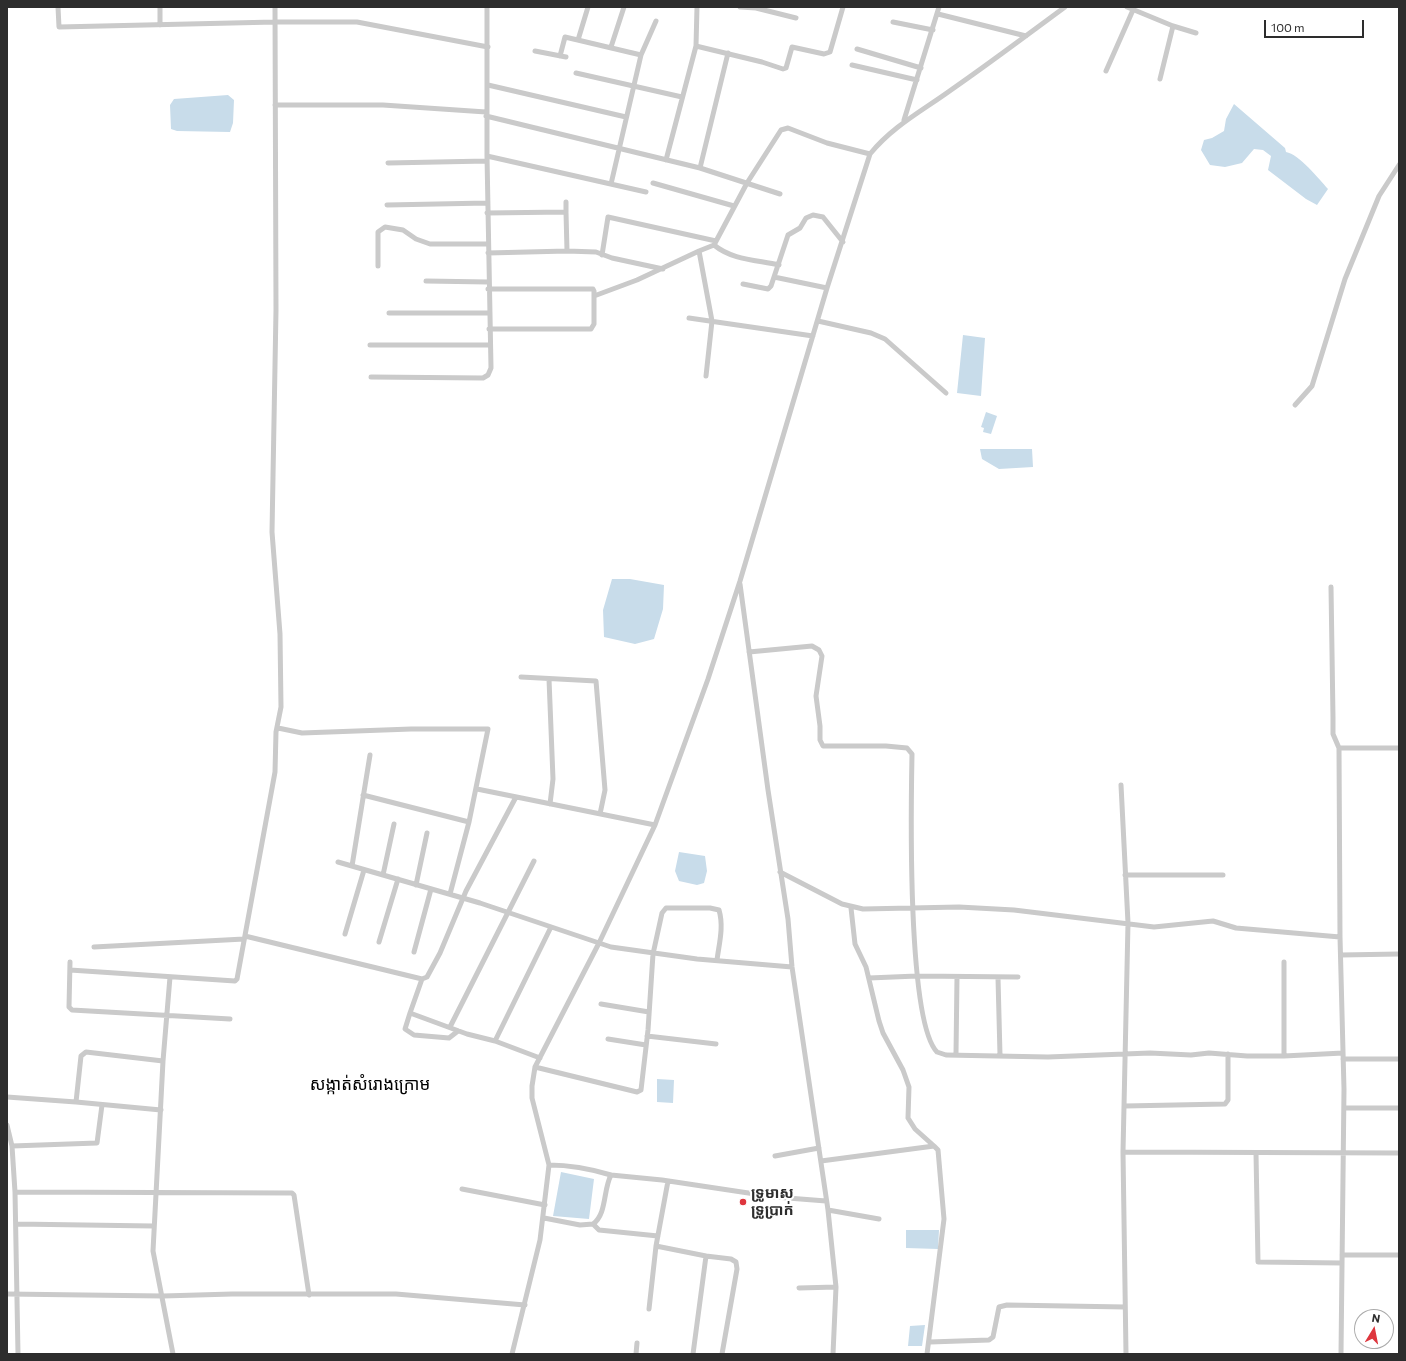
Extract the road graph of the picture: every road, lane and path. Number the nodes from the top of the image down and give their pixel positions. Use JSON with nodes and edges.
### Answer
{"nodes":[{"id":1,"x":58,"y":7,"type":"edge"},
{"id":2,"x":160,"y":7,"type":"edge"},
{"id":3,"x":275,"y":7,"type":"edge"},
{"id":4,"x":487,"y":7,"type":"edge"},
{"id":5,"x":588,"y":7,"type":"edge"},
{"id":6,"x":624,"y":7,"type":"edge"},
{"id":7,"x":697,"y":7,"type":"edge"},
{"id":8,"x":740,"y":7,"type":"edge"},
{"id":9,"x":843,"y":7,"type":"edge"},
{"id":10,"x":940,"y":7,"type":"edge"},
{"id":11,"x":1065,"y":7,"type":"edge"},
{"id":12,"x":1127,"y":7,"type":"edge"},
{"id":13,"x":757,"y":8,"type":"edge"},
{"id":14,"x":1133,"y":10,"type":"junction"},
{"id":15,"x":938,"y":14,"type":"junction"},
{"id":16,"x":796,"y":18,"type":"dead end"},
{"id":17,"x":656,"y":21,"type":"dead end"},
{"id":18,"x":274,"y":22,"type":"junction"},
{"id":19,"x":893,"y":22,"type":"dead end"},
{"id":20,"x":160,"y":25,"type":"junction"},
{"id":21,"x":1173,"y":26,"type":"junction"},
{"id":22,"x":933,"y":30,"type":"junction"},
{"id":23,"x":1196,"y":33,"type":"dead end"},
{"id":24,"x":1026,"y":36,"type":"junction"},
{"id":25,"x":578,"y":40,"type":"junction"},
{"id":26,"x":488,"y":46,"type":"junction"},
{"id":27,"x":696,"y":46,"type":"junction"},
{"id":28,"x":611,"y":48,"type":"junction"},
{"id":29,"x":857,"y":49,"type":"dead end"},
{"id":30,"x":535,"y":51,"type":"dead end"},
{"id":31,"x":728,"y":54,"type":"junction"},
{"id":32,"x":641,"y":55,"type":"junction"},
{"id":33,"x":560,"y":56,"type":"junction"},
{"id":34,"x":566,"y":57,"type":"dead end"},
{"id":35,"x":852,"y":65,"type":"dead end"},
{"id":36,"x":920,"y":68,"type":"junction"},
{"id":37,"x":1106,"y":71,"type":"dead end"},
{"id":38,"x":576,"y":73,"type":"dead end"},
{"id":39,"x":1160,"y":79,"type":"dead end"},
{"id":40,"x":917,"y":80,"type":"junction"},
{"id":41,"x":488,"y":85,"type":"junction"},
{"id":42,"x":634,"y":85,"type":"junction"},
{"id":43,"x":682,"y":97,"type":"junction"},
{"id":44,"x":275,"y":105,"type":"junction"},
{"id":45,"x":486,"y":114,"type":"junction"},
{"id":46,"x":626,"y":117,"type":"junction"},
{"id":47,"x":904,"y":120,"type":"junction"},
{"id":48,"x":619,"y":148,"type":"junction"},
{"id":49,"x":870,"y":154,"type":"junction"},
{"id":50,"x":487,"y":158,"type":"junction"},
{"id":51,"x":666,"y":160,"type":"junction"},
{"id":52,"x":388,"y":163,"type":"dead end"},
{"id":53,"x":1399,"y":165,"type":"edge"},
{"id":54,"x":700,"y":168,"type":"junction"},
{"id":55,"x":654,"y":183,"type":"dead end"},
{"id":56,"x":747,"y":183,"type":"junction"},
{"id":57,"x":611,"y":184,"type":"junction"},
{"id":58,"x":646,"y":192,"type":"dead end"},
{"id":59,"x":780,"y":194,"type":"dead end"},
{"id":60,"x":566,"y":202,"type":"dead end"},
{"id":61,"x":487,"y":203,"type":"junction"},
{"id":62,"x":387,"y":205,"type":"dead end"},
{"id":63,"x":734,"y":206,"type":"junction"},
{"id":64,"x":566,"y":212,"type":"junction"},
{"id":65,"x":488,"y":213,"type":"junction"},
{"id":66,"x":843,"y":242,"type":"junction"},
{"id":67,"x":715,"y":243,"type":"junction"},
{"id":68,"x":488,"y":244,"type":"junction"},
{"id":69,"x":567,"y":251,"type":"junction"},
{"id":70,"x":699,"y":251,"type":"junction"},
{"id":71,"x":488,"y":252,"type":"junction"},
{"id":72,"x":602,"y":255,"type":"junction"},
{"id":73,"x":779,"y":264,"type":"junction"},
{"id":74,"x":378,"y":266,"type":"dead end"},
{"id":75,"x":663,"y":269,"type":"junction"},
{"id":76,"x":774,"y":277,"type":"junction"},
{"id":77,"x":426,"y":281,"type":"dead end"},
{"id":78,"x":488,"y":282,"type":"junction"},
{"id":79,"x":743,"y":284,"type":"dead end"},
{"id":80,"x":828,"y":288,"type":"junction"},
{"id":81,"x":488,"y":289,"type":"junction"},
{"id":82,"x":594,"y":296,"type":"junction"},
{"id":83,"x":389,"y":313,"type":"dead end"},
{"id":84,"x":489,"y":313,"type":"junction"},
{"id":85,"x":689,"y":318,"type":"dead end"},
{"id":86,"x":712,"y":321,"type":"junction"},
{"id":87,"x":818,"y":321,"type":"junction"},
{"id":88,"x":489,"y":329,"type":"junction"},
{"id":89,"x":813,"y":336,"type":"junction"},
{"id":90,"x":370,"y":345,"type":"dead end"},
{"id":91,"x":490,"y":345,"type":"junction"},
{"id":92,"x":706,"y":376,"type":"dead end"},
{"id":93,"x":371,"y":377,"type":"dead end"},
{"id":94,"x":946,"y":392,"type":"dead end"},
{"id":95,"x":1295,"y":405,"type":"dead end"},
{"id":96,"x":740,"y":581,"type":"junction"},
{"id":97,"x":1331,"y":587,"type":"dead end"},
{"id":98,"x":749,"y":652,"type":"junction"},
{"id":99,"x":521,"y":677,"type":"dead end"},
{"id":100,"x":549,"y":679,"type":"junction"},
{"id":101,"x":278,"y":728,"type":"junction"},
{"id":102,"x":1339,"y":748,"type":"junction"},
{"id":103,"x":1399,"y":748,"type":"edge"},
{"id":104,"x":370,"y":755,"type":"dead end"},
{"id":105,"x":1121,"y":785,"type":"dead end"},
{"id":106,"x":477,"y":789,"type":"junction"},
{"id":107,"x":363,"y":795,"type":"junction"},
{"id":108,"x":516,"y":797,"type":"junction"},
{"id":109,"x":550,"y":804,"type":"junction"},
{"id":110,"x":600,"y":814,"type":"junction"},
{"id":111,"x":469,"y":822,"type":"junction"},
{"id":112,"x":394,"y":824,"type":"dead end"},
{"id":113,"x":655,"y":825,"type":"junction"},
{"id":114,"x":427,"y":833,"type":"dead end"},
{"id":115,"x":534,"y":861,"type":"dead end"},
{"id":116,"x":338,"y":862,"type":"dead end"},
{"id":117,"x":352,"y":866,"type":"junction"},
{"id":118,"x":364,"y":870,"type":"junction"},
{"id":119,"x":780,"y":872,"type":"junction"},
{"id":120,"x":383,"y":875,"type":"junction"},
{"id":121,"x":1125,"y":875,"type":"junction"},
{"id":122,"x":1223,"y":875,"type":"dead end"},
{"id":123,"x":398,"y":879,"type":"junction"},
{"id":124,"x":416,"y":885,"type":"junction"},
{"id":125,"x":431,"y":889,"type":"junction"},
{"id":126,"x":450,"y":894,"type":"junction"},
{"id":127,"x":464,"y":898,"type":"junction"},
{"id":128,"x":851,"y":908,"type":"junction"},
{"id":129,"x":913,"y":908,"type":"junction"},
{"id":130,"x":508,"y":913,"type":"junction"},
{"id":131,"x":1128,"y":923,"type":"junction"},
{"id":132,"x":551,"y":927,"type":"junction"},
{"id":133,"x":345,"y":934,"type":"dead end"},
{"id":134,"x":245,"y":937,"type":"junction"},
{"id":135,"x":1340,"y":937,"type":"junction"},
{"id":136,"x":379,"y":942,"type":"dead end"},
{"id":137,"x":599,"y":943,"type":"junction"},
{"id":138,"x":94,"y":947,"type":"dead end"},
{"id":139,"x":414,"y":952,"type":"dead end"},
{"id":140,"x":653,"y":954,"type":"junction"},
{"id":141,"x":1399,"y":954,"type":"edge"},
{"id":142,"x":1342,"y":955,"type":"junction"},
{"id":143,"x":717,"y":960,"type":"junction"},
{"id":144,"x":70,"y":962,"type":"dead end"},
{"id":145,"x":1284,"y":962,"type":"dead end"},
{"id":146,"x":792,"y":967,"type":"junction"},
{"id":147,"x":70,"y":970,"type":"junction"},
{"id":148,"x":917,"y":976,"type":"junction"},
{"id":149,"x":170,"y":977,"type":"junction"},
{"id":150,"x":957,"y":977,"type":"junction"},
{"id":151,"x":1018,"y":977,"type":"dead end"},
{"id":152,"x":869,"y":978,"type":"junction"},
{"id":153,"x":998,"y":978,"type":"junction"},
{"id":154,"x":422,"y":979,"type":"junction"},
{"id":155,"x":601,"y":1004,"type":"dead end"},
{"id":156,"x":649,"y":1012,"type":"junction"},
{"id":157,"x":410,"y":1013,"type":"junction"},
{"id":158,"x":167,"y":1015,"type":"junction"},
{"id":159,"x":230,"y":1019,"type":"dead end"},
{"id":160,"x":450,"y":1027,"type":"junction"},
{"id":161,"x":458,"y":1031,"type":"junction"},
{"id":162,"x":647,"y":1036,"type":"junction"},
{"id":163,"x":608,"y":1040,"type":"dead end"},
{"id":164,"x":495,"y":1041,"type":"junction"},
{"id":165,"x":716,"y":1044,"type":"dead end"},
{"id":166,"x":646,"y":1045,"type":"junction"},
{"id":167,"x":1343,"y":1053,"type":"junction"},
{"id":168,"x":956,"y":1054,"type":"junction"},
{"id":169,"x":1228,"y":1054,"type":"junction"},
{"id":170,"x":1000,"y":1055,"type":"junction"},
{"id":171,"x":1125,"y":1055,"type":"junction"},
{"id":172,"x":1284,"y":1056,"type":"junction"},
{"id":173,"x":540,"y":1058,"type":"junction"},
{"id":174,"x":1343,"y":1059,"type":"junction"},
{"id":175,"x":1399,"y":1059,"type":"edge"},
{"id":176,"x":163,"y":1061,"type":"junction"},
{"id":177,"x":535,"y":1067,"type":"junction"},
{"id":178,"x":7,"y":1097,"type":"edge"},
{"id":179,"x":76,"y":1102,"type":"junction"},
{"id":180,"x":102,"y":1105,"type":"junction"},
{"id":181,"x":1125,"y":1106,"type":"junction"},
{"id":182,"x":1344,"y":1108,"type":"junction"},
{"id":183,"x":1399,"y":1108,"type":"edge"},
{"id":184,"x":161,"y":1110,"type":"junction"},
{"id":185,"x":7,"y":1125,"type":"edge"},
{"id":186,"x":12,"y":1146,"type":"junction"},
{"id":187,"x":934,"y":1146,"type":"junction"},
{"id":188,"x":819,"y":1148,"type":"junction"},
{"id":189,"x":1123,"y":1152,"type":"junction"},
{"id":190,"x":1256,"y":1152,"type":"junction"},
{"id":191,"x":1343,"y":1153,"type":"junction"},
{"id":192,"x":1399,"y":1153,"type":"edge"},
{"id":193,"x":775,"y":1156,"type":"dead end"},
{"id":194,"x":821,"y":1161,"type":"junction"},
{"id":195,"x":548,"y":1165,"type":"junction"},
{"id":196,"x":611,"y":1175,"type":"junction"},
{"id":197,"x":668,"y":1181,"type":"junction"},
{"id":198,"x":462,"y":1189,"type":"dead end"},
{"id":199,"x":15,"y":1192,"type":"junction"},
{"id":200,"x":156,"y":1193,"type":"junction"},
{"id":201,"x":826,"y":1201,"type":"junction"},
{"id":202,"x":545,"y":1205,"type":"junction"},
{"id":203,"x":828,"y":1210,"type":"junction"},
{"id":204,"x":544,"y":1218,"type":"junction"},
{"id":205,"x":879,"y":1219,"type":"dead end"},
{"id":206,"x":16,"y":1224,"type":"junction"},
{"id":207,"x":593,"y":1224,"type":"junction"},
{"id":208,"x":153,"y":1226,"type":"junction"},
{"id":209,"x":658,"y":1236,"type":"junction"},
{"id":210,"x":656,"y":1246,"type":"junction"},
{"id":211,"x":1342,"y":1255,"type":"junction"},
{"id":212,"x":1399,"y":1255,"type":"edge"},
{"id":213,"x":706,"y":1256,"type":"junction"},
{"id":214,"x":1342,"y":1263,"type":"junction"},
{"id":215,"x":836,"y":1287,"type":"junction"},
{"id":216,"x":799,"y":1288,"type":"dead end"},
{"id":217,"x":7,"y":1294,"type":"edge"},
{"id":218,"x":16,"y":1294,"type":"junction"},
{"id":219,"x":309,"y":1295,"type":"junction"},
{"id":220,"x":163,"y":1296,"type":"junction"},
{"id":221,"x":525,"y":1305,"type":"junction"},
{"id":222,"x":1125,"y":1307,"type":"junction"},
{"id":223,"x":649,"y":1310,"type":"dead end"},
{"id":224,"x":930,"y":1342,"type":"junction"},
{"id":225,"x":637,"y":1343,"type":"dead end"},
{"id":226,"x":18,"y":1354,"type":"edge"},
{"id":227,"x":173,"y":1354,"type":"edge"},
{"id":228,"x":512,"y":1354,"type":"edge"},
{"id":229,"x":636,"y":1354,"type":"edge"},
{"id":230,"x":693,"y":1354,"type":"edge"},
{"id":231,"x":722,"y":1354,"type":"edge"},
{"id":232,"x":833,"y":1354,"type":"edge"},
{"id":233,"x":927,"y":1354,"type":"edge"},
{"id":234,"x":1126,"y":1354,"type":"edge"},
{"id":235,"x":1341,"y":1354,"type":"edge"}],
"edges":[{"from":1,"to":20,"type":"street"},
{"from":2,"to":20,"type":"street"},
{"from":3,"to":18,"type":"street"},
{"from":4,"to":26,"type":"street"},
{"from":5,"to":25,"type":"street"},
{"from":6,"to":28,"type":"street"},
{"from":7,"to":27,"type":"street"},
{"from":8,"to":13,"type":"street"},
{"from":9,"to":31,"type":"street"},
{"from":10,"to":15,"type":"street"},
{"from":11,"to":24,"type":"street"},
{"from":12,"to":14,"type":"street"},
{"from":13,"to":16,"type":"street"},
{"from":14,"to":21,"type":"street"},
{"from":14,"to":37,"type":"street"},
{"from":15,"to":22,"type":"street"},
{"from":15,"to":24,"type":"street"},
{"from":17,"to":32,"type":"street"},
{"from":18,"to":20,"type":"street"},
{"from":18,"to":26,"type":"street"},
{"from":18,"to":44,"type":"street"},
{"from":19,"to":22,"type":"street"},
{"from":21,"to":23,"type":"street"},
{"from":21,"to":39,"type":"street"},
{"from":22,"to":36,"type":"street"},
{"from":24,"to":47,"type":"street"},
{"from":25,"to":28,"type":"street"},
{"from":25,"to":33,"type":"street"},
{"from":26,"to":41,"type":"street"},
{"from":27,"to":31,"type":"street"},
{"from":27,"to":43,"type":"street"},
{"from":28,"to":32,"type":"street"},
{"from":29,"to":36,"type":"street"},
{"from":30,"to":33,"type":"street"},
{"from":31,"to":54,"type":"street"},
{"from":32,"to":42,"type":"street"},
{"from":33,"to":34,"type":"street"},
{"from":35,"to":40,"type":"street"},
{"from":36,"to":40,"type":"street"},
{"from":38,"to":42,"type":"street"},
{"from":40,"to":47,"type":"street"},
{"from":41,"to":45,"type":"street"},
{"from":41,"to":46,"type":"street"},
{"from":42,"to":43,"type":"street"},
{"from":42,"to":46,"type":"street"},
{"from":43,"to":51,"type":"street"},
{"from":44,"to":45,"type":"street"},
{"from":44,"to":101,"type":"street"},
{"from":45,"to":48,"type":"street"},
{"from":45,"to":50,"type":"street"},
{"from":46,"to":48,"type":"street"},
{"from":47,"to":49,"type":"street"},
{"from":48,"to":51,"type":"street"},
{"from":48,"to":57,"type":"street"},
{"from":49,"to":56,"type":"street"},
{"from":49,"to":66,"type":"street"},
{"from":50,"to":52,"type":"street"},
{"from":50,"to":57,"type":"street"},
{"from":50,"to":61,"type":"street"},
{"from":51,"to":54,"type":"street"},
{"from":53,"to":95,"type":"street"},
{"from":54,"to":56,"type":"street"},
{"from":55,"to":63,"type":"street"},
{"from":56,"to":59,"type":"street"},
{"from":56,"to":63,"type":"street"},
{"from":57,"to":58,"type":"street"},
{"from":60,"to":64,"type":"street"},
{"from":61,"to":62,"type":"street"},
{"from":61,"to":65,"type":"street"},
{"from":63,"to":67,"type":"street"},
{"from":64,"to":65,"type":"street"},
{"from":64,"to":69,"type":"street"},
{"from":65,"to":68,"type":"street"},
{"from":66,"to":73,"type":"street"},
{"from":66,"to":80,"type":"street"},
{"from":67,"to":70,"type":"street"},
{"from":67,"to":72,"type":"street"},
{"from":67,"to":73,"type":"street"},
{"from":68,"to":71,"type":"street"},
{"from":68,"to":74,"type":"street"},
{"from":69,"to":71,"type":"street"},
{"from":69,"to":72,"type":"street"},
{"from":70,"to":75,"type":"street"},
{"from":70,"to":86,"type":"street"},
{"from":71,"to":78,"type":"street"},
{"from":72,"to":75,"type":"street"},
{"from":73,"to":76,"type":"street"},
{"from":75,"to":82,"type":"street"},
{"from":76,"to":79,"type":"street"},
{"from":76,"to":80,"type":"street"},
{"from":77,"to":78,"type":"street"},
{"from":78,"to":81,"type":"street"},
{"from":80,"to":87,"type":"street"},
{"from":81,"to":82,"type":"street"},
{"from":81,"to":84,"type":"street"},
{"from":82,"to":88,"type":"street"},
{"from":83,"to":84,"type":"street"},
{"from":84,"to":88,"type":"street"},
{"from":85,"to":86,"type":"street"},
{"from":86,"to":89,"type":"street"},
{"from":86,"to":92,"type":"street"},
{"from":87,"to":89,"type":"street"},
{"from":87,"to":94,"type":"street"},
{"from":88,"to":91,"type":"street"},
{"from":89,"to":96,"type":"street"},
{"from":90,"to":91,"type":"street"},
{"from":91,"to":93,"type":"street"},
{"from":96,"to":98,"type":"street"},
{"from":96,"to":113,"type":"street"},
{"from":97,"to":102,"type":"street"},
{"from":98,"to":119,"type":"street"},
{"from":98,"to":129,"type":"street"},
{"from":99,"to":100,"type":"street"},
{"from":100,"to":109,"type":"street"},
{"from":100,"to":110,"type":"street"},
{"from":101,"to":106,"type":"street"},
{"from":101,"to":134,"type":"street"},
{"from":102,"to":103,"type":"street"},
{"from":102,"to":135,"type":"street"},
{"from":104,"to":107,"type":"street"},
{"from":105,"to":121,"type":"street"},
{"from":106,"to":108,"type":"street"},
{"from":106,"to":111,"type":"street"},
{"from":107,"to":111,"type":"street"},
{"from":107,"to":117,"type":"street"},
{"from":108,"to":109,"type":"street"},
{"from":108,"to":127,"type":"street"},
{"from":109,"to":110,"type":"street"},
{"from":110,"to":113,"type":"street"},
{"from":111,"to":126,"type":"street"},
{"from":112,"to":120,"type":"street"},
{"from":113,"to":137,"type":"street"},
{"from":114,"to":124,"type":"street"},
{"from":115,"to":130,"type":"street"},
{"from":116,"to":117,"type":"street"},
{"from":117,"to":118,"type":"street"},
{"from":118,"to":120,"type":"street"},
{"from":118,"to":133,"type":"street"},
{"from":119,"to":128,"type":"street"},
{"from":119,"to":146,"type":"street"},
{"from":120,"to":123,"type":"street"},
{"from":121,"to":122,"type":"street"},
{"from":121,"to":131,"type":"street"},
{"from":123,"to":124,"type":"street"},
{"from":123,"to":136,"type":"street"},
{"from":124,"to":125,"type":"street"},
{"from":125,"to":126,"type":"street"},
{"from":125,"to":139,"type":"street"},
{"from":126,"to":127,"type":"street"},
{"from":127,"to":130,"type":"street"},
{"from":127,"to":154,"type":"street"},
{"from":128,"to":129,"type":"street"},
{"from":128,"to":152,"type":"street"},
{"from":129,"to":131,"type":"street"},
{"from":129,"to":148,"type":"street"},
{"from":130,"to":132,"type":"street"},
{"from":130,"to":160,"type":"street"},
{"from":131,"to":135,"type":"street"},
{"from":131,"to":171,"type":"street"},
{"from":132,"to":137,"type":"street"},
{"from":132,"to":164,"type":"street"},
{"from":134,"to":138,"type":"street"},
{"from":134,"to":149,"type":"street"},
{"from":134,"to":154,"type":"street"},
{"from":135,"to":142,"type":"street"},
{"from":137,"to":140,"type":"street"},
{"from":137,"to":173,"type":"street"},
{"from":140,"to":143,"type":"street"},
{"from":140,"to":143,"type":"street"},
{"from":140,"to":156,"type":"street"},
{"from":141,"to":142,"type":"street"},
{"from":142,"to":167,"type":"street"},
{"from":143,"to":146,"type":"street"},
{"from":144,"to":147,"type":"street"},
{"from":145,"to":172,"type":"street"},
{"from":146,"to":188,"type":"street"},
{"from":147,"to":149,"type":"street"},
{"from":147,"to":158,"type":"street"},
{"from":148,"to":150,"type":"street"},
{"from":148,"to":152,"type":"street"},
{"from":148,"to":168,"type":"street"},
{"from":149,"to":158,"type":"street"},
{"from":150,"to":153,"type":"street"},
{"from":150,"to":168,"type":"street"},
{"from":151,"to":153,"type":"street"},
{"from":152,"to":187,"type":"street"},
{"from":153,"to":170,"type":"street"},
{"from":154,"to":157,"type":"street"},
{"from":155,"to":156,"type":"street"},
{"from":156,"to":162,"type":"street"},
{"from":157,"to":160,"type":"street"},
{"from":157,"to":161,"type":"street"},
{"from":158,"to":159,"type":"street"},
{"from":158,"to":176,"type":"street"},
{"from":160,"to":161,"type":"street"},
{"from":161,"to":164,"type":"street"},
{"from":162,"to":165,"type":"street"},
{"from":162,"to":166,"type":"street"},
{"from":163,"to":166,"type":"street"},
{"from":164,"to":173,"type":"street"},
{"from":166,"to":177,"type":"street"},
{"from":167,"to":172,"type":"street"},
{"from":167,"to":174,"type":"street"},
{"from":168,"to":170,"type":"street"},
{"from":169,"to":171,"type":"street"},
{"from":169,"to":172,"type":"street"},
{"from":169,"to":181,"type":"street"},
{"from":170,"to":171,"type":"street"},
{"from":171,"to":181,"type":"street"},
{"from":173,"to":177,"type":"street"},
{"from":174,"to":175,"type":"street"},
{"from":174,"to":182,"type":"street"},
{"from":176,"to":179,"type":"street"},
{"from":176,"to":184,"type":"street"},
{"from":177,"to":195,"type":"street"},
{"from":178,"to":179,"type":"street"},
{"from":179,"to":180,"type":"street"},
{"from":180,"to":184,"type":"street"},
{"from":180,"to":186,"type":"street"},
{"from":181,"to":189,"type":"street"},
{"from":182,"to":183,"type":"street"},
{"from":182,"to":191,"type":"street"},
{"from":184,"to":200,"type":"street"},
{"from":185,"to":186,"type":"street"},
{"from":186,"to":199,"type":"street"},
{"from":187,"to":194,"type":"street"},
{"from":187,"to":224,"type":"street"},
{"from":188,"to":193,"type":"street"},
{"from":188,"to":194,"type":"street"},
{"from":189,"to":190,"type":"street"},
{"from":189,"to":222,"type":"street"},
{"from":190,"to":191,"type":"street"},
{"from":190,"to":214,"type":"street"},
{"from":191,"to":192,"type":"street"},
{"from":191,"to":211,"type":"street"},
{"from":194,"to":201,"type":"street"},
{"from":195,"to":196,"type":"street"},
{"from":195,"to":202,"type":"street"},
{"from":196,"to":197,"type":"street"},
{"from":196,"to":207,"type":"street"},
{"from":197,"to":201,"type":"street"},
{"from":197,"to":209,"type":"street"},
{"from":198,"to":202,"type":"street"},
{"from":199,"to":200,"type":"street"},
{"from":199,"to":206,"type":"street"},
{"from":200,"to":208,"type":"street"},
{"from":200,"to":219,"type":"street"},
{"from":201,"to":203,"type":"street"},
{"from":202,"to":204,"type":"street"},
{"from":203,"to":205,"type":"street"},
{"from":203,"to":215,"type":"street"},
{"from":204,"to":207,"type":"street"},
{"from":204,"to":221,"type":"street"},
{"from":206,"to":208,"type":"street"},
{"from":206,"to":218,"type":"street"},
{"from":207,"to":209,"type":"street"},
{"from":208,"to":220,"type":"street"},
{"from":209,"to":210,"type":"street"},
{"from":210,"to":213,"type":"street"},
{"from":210,"to":223,"type":"street"},
{"from":211,"to":212,"type":"street"},
{"from":211,"to":214,"type":"street"},
{"from":213,"to":230,"type":"street"},
{"from":213,"to":231,"type":"street"},
{"from":214,"to":235,"type":"street"},
{"from":215,"to":216,"type":"street"},
{"from":215,"to":232,"type":"street"},
{"from":217,"to":218,"type":"street"},
{"from":218,"to":220,"type":"street"},
{"from":218,"to":226,"type":"street"},
{"from":219,"to":220,"type":"street"},
{"from":219,"to":221,"type":"street"},
{"from":220,"to":227,"type":"street"},
{"from":221,"to":228,"type":"street"},
{"from":222,"to":224,"type":"street"},
{"from":222,"to":234,"type":"street"},
{"from":224,"to":233,"type":"street"},
{"from":225,"to":229,"type":"street"}]}
